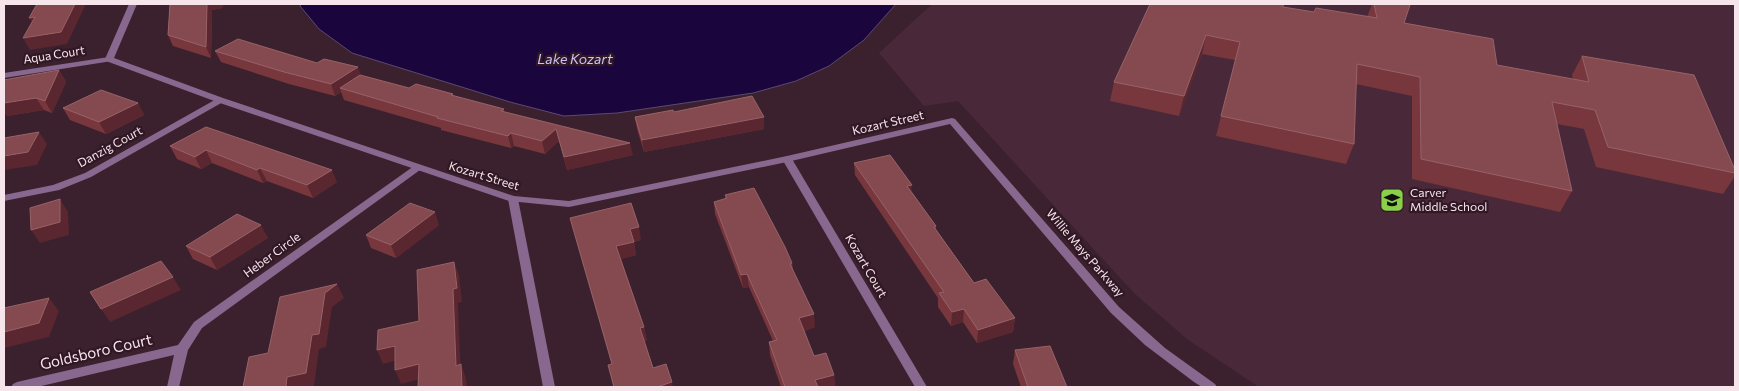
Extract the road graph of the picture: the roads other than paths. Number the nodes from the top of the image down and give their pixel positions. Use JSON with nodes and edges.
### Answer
{"nodes":[{"id":1,"x":133,"y":4,"type":"edge"},
{"id":2,"x":109,"y":59,"type":"junction"},
{"id":3,"x":4,"y":76,"type":"edge"},
{"id":4,"x":220,"y":100,"type":"junction"},
{"id":5,"x":952,"y":121,"type":"joint"},
{"id":6,"x":787,"y":159,"type":"junction"},
{"id":7,"x":416,"y":168,"type":"junction"},
{"id":8,"x":4,"y":198,"type":"edge"},
{"id":9,"x":513,"y":200,"type":"junction"},
{"id":10,"x":182,"y":349,"type":"junction"},
{"id":11,"x":17,"y":387,"type":"edge"},
{"id":12,"x":174,"y":387,"type":"edge"},
{"id":13,"x":549,"y":387,"type":"edge"},
{"id":14,"x":921,"y":387,"type":"edge"},
{"id":15,"x":1211,"y":387,"type":"edge"}],
"edges":[{"from":1,"to":2,"type":"street"},
{"from":2,"to":3,"type":"street","name":"Aqua Court"},
{"from":2,"to":4,"type":"street","name":"Kozart Street"},
{"from":4,"to":7,"type":"street","name":"Kozart Street"},
{"from":4,"to":8,"type":"street","name":"Danzig Court"},
{"from":5,"to":6,"type":"street","name":"Kozart Street"},
{"from":5,"to":15,"type":"street","name":"Willie Mays Parkway"},
{"from":6,"to":9,"type":"street","name":"Kozart Street"},
{"from":6,"to":14,"type":"street","name":"Kozart Court"},
{"from":7,"to":9,"type":"street","name":"Kozart Street"},
{"from":7,"to":10,"type":"street","name":"Heber Circle"},
{"from":9,"to":13,"type":"street"},
{"from":10,"to":11,"type":"street","name":"Goldsboro Court"},
{"from":10,"to":12,"type":"street","name":"Heber Circle"}]}
